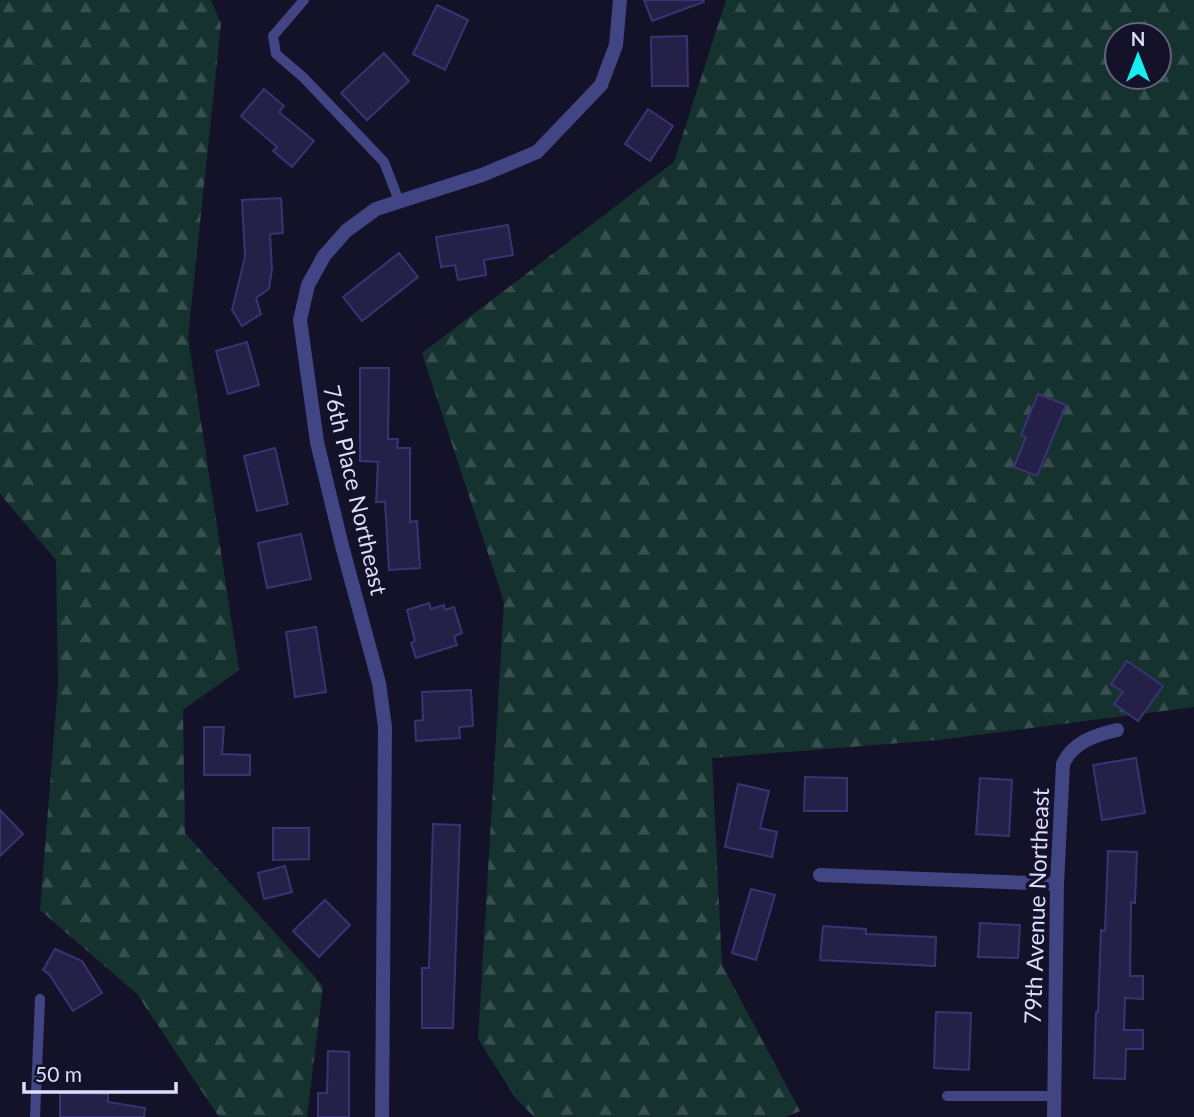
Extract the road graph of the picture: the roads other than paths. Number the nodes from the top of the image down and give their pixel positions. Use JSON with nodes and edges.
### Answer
{"nodes":[{"id":1,"x":304,"y":0,"type":"edge"},
{"id":2,"x":620,"y":0,"type":"edge"},
{"id":3,"x":399,"y":201,"type":"junction"},
{"id":4,"x":1117,"y":730,"type":"dead end"},
{"id":5,"x":820,"y":875,"type":"dead end"},
{"id":6,"x":1057,"y":884,"type":"junction"},
{"id":7,"x":40,"y":999,"type":"dead end"},
{"id":8,"x":947,"y":1096,"type":"dead end"},
{"id":9,"x":1054,"y":1096,"type":"junction"},
{"id":10,"x":35,"y":1117,"type":"edge"},
{"id":11,"x":382,"y":1117,"type":"edge"},
{"id":12,"x":1054,"y":1117,"type":"edge"}],
"edges":[{"from":1,"to":3,"type":"lane"},
{"from":2,"to":3,"type":"street","name":"76th Place Northeast"},
{"from":3,"to":11,"type":"street","name":"76th Place Northeast"},
{"from":4,"to":6,"type":"street","name":"79th Avenue Northeast"},
{"from":5,"to":6,"type":"street"},
{"from":6,"to":9,"type":"street","name":"79th Avenue Northeast"},
{"from":7,"to":10,"type":"lane"},
{"from":8,"to":9,"type":"lane"},
{"from":9,"to":12,"type":"street","name":"79th Avenue Northeast"}]}
